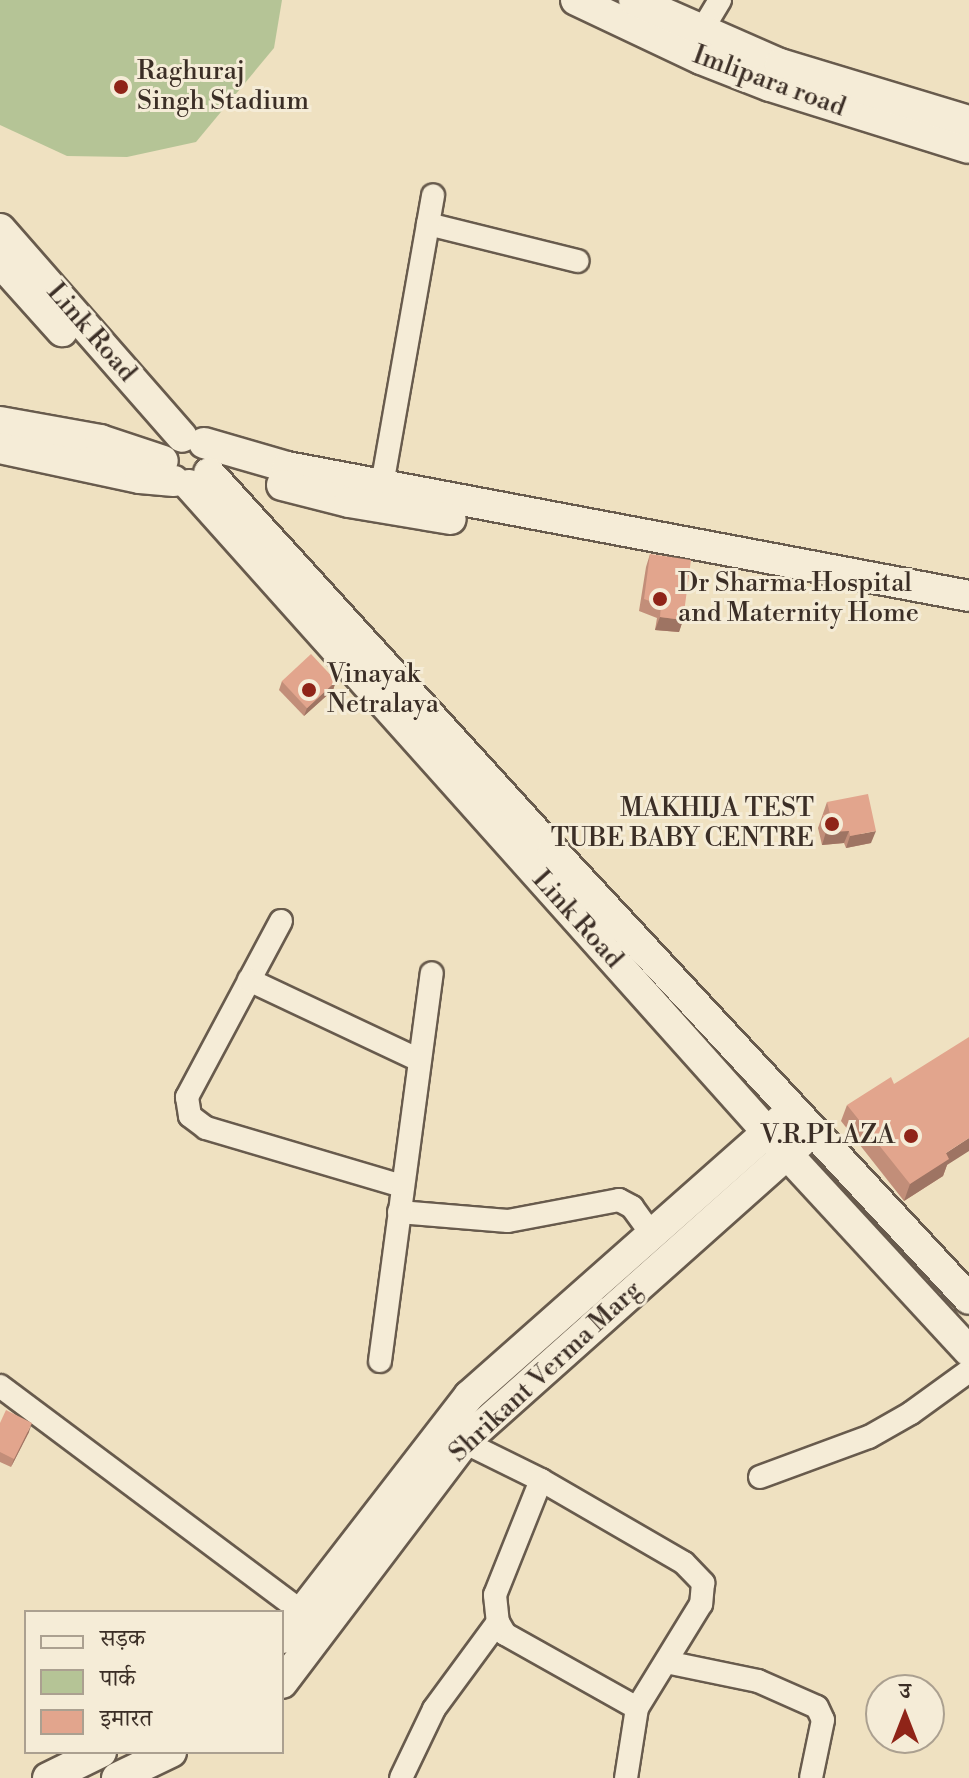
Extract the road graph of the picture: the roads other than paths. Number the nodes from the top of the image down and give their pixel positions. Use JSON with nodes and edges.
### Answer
{"nodes":[{"id":1,"x":576,"y":0,"type":"edge"},
{"id":2,"x":634,"y":0,"type":"edge"},
{"id":3,"x":720,"y":0,"type":"edge"},
{"id":4,"x":702,"y":30,"type":"junction"},
{"id":5,"x":969,"y":121,"type":"edge"},
{"id":6,"x":969,"y":148,"type":"edge"},
{"id":7,"x":433,"y":195,"type":"dead end"},
{"id":8,"x":428,"y":224,"type":"junction"},
{"id":9,"x":0,"y":229,"type":"edge"},
{"id":10,"x":577,"y":261,"type":"dead end"},
{"id":11,"x":0,"y":262,"type":"edge"},
{"id":12,"x":0,"y":422,"type":"edge"},
{"id":13,"x":0,"y":448,"type":"edge"},
{"id":14,"x":188,"y":462,"type":"junction"},
{"id":15,"x":382,"y":485,"type":"junction"},
{"id":16,"x":969,"y":596,"type":"edge"},
{"id":17,"x":969,"y":609,"type":"edge"},
{"id":18,"x":281,"y":921,"type":"dead end"},
{"id":19,"x":432,"y":973,"type":"dead end"},
{"id":20,"x":249,"y":980,"type":"junction"},
{"id":21,"x":419,"y":1060,"type":"junction"},
{"id":22,"x":794,"y":1108,"type":"junction"},
{"id":23,"x":815,"y":1131,"type":"junction"},
{"id":24,"x":776,"y":1143,"type":"junction"},
{"id":25,"x":402,"y":1186,"type":"junction"},
{"id":26,"x":399,"y":1212,"type":"junction"},
{"id":27,"x":651,"y":1233,"type":"junction"},
{"id":28,"x":969,"y":1299,"type":"edge"},
{"id":29,"x":969,"y":1351,"type":"edge"},
{"id":30,"x":380,"y":1361,"type":"dead end"},
{"id":31,"x":969,"y":1371,"type":"edge"},
{"id":32,"x":0,"y":1386,"type":"edge"},
{"id":33,"x":464,"y":1442,"type":"junction"},
{"id":34,"x":760,"y":1477,"type":"dead end"},
{"id":35,"x":541,"y":1480,"type":"junction"},
{"id":36,"x":303,"y":1613,"type":"junction"},
{"id":37,"x":498,"y":1622,"type":"junction"},
{"id":38,"x":284,"y":1636,"type":"edge"},
{"id":39,"x":666,"y":1662,"type":"junction"},
{"id":40,"x":284,"y":1680,"type":"edge"},
{"id":41,"x":637,"y":1708,"type":"junction"},
{"id":42,"x":97,"y":1754,"type":"edge"},
{"id":43,"x":167,"y":1754,"type":"edge"},
{"id":44,"x":48,"y":1778,"type":"edge"},
{"id":45,"x":117,"y":1778,"type":"edge"},
{"id":46,"x":401,"y":1778,"type":"edge"},
{"id":47,"x":626,"y":1778,"type":"edge"},
{"id":48,"x":811,"y":1778,"type":"edge"}],
"edges":[{"from":1,"to":6,"type":"street","name":"Imlipara road"},
{"from":2,"to":4,"type":"street","name":"Imlipara road"},
{"from":3,"to":4,"type":"street"},
{"from":4,"to":5,"type":"street","name":"Imlipara road"},
{"from":7,"to":8,"type":"street"},
{"from":8,"to":10,"type":"street"},
{"from":8,"to":15,"type":"street"},
{"from":9,"to":14,"type":"street","name":"Link Road"},
{"from":11,"to":14,"type":"street","name":"Link Road"},
{"from":12,"to":14,"type":"street"},
{"from":13,"to":14,"type":"street"},
{"from":14,"to":15,"type":"street"},
{"from":14,"to":17,"type":"street"},
{"from":14,"to":22,"type":"street","name":"Link Road"},
{"from":14,"to":24,"type":"street","name":"Link Road"},
{"from":15,"to":16,"type":"street"},
{"from":18,"to":20,"type":"street"},
{"from":19,"to":21,"type":"street"},
{"from":20,"to":21,"type":"street"},
{"from":20,"to":25,"type":"street"},
{"from":21,"to":25,"type":"street"},
{"from":22,"to":23,"type":"street","name":"Link Road"},
{"from":22,"to":24,"type":"street","name":"Shrikant Verma Marg"},
{"from":23,"to":24,"type":"street","name":"Shrikant Verma Marg"},
{"from":23,"to":28,"type":"street","name":"Link Road"},
{"from":24,"to":27,"type":"street","name":"Shrikant Verma Marg"},
{"from":24,"to":29,"type":"street","name":"Link Road"},
{"from":24,"to":33,"type":"street","name":"Shrikant Verma Marg"},
{"from":25,"to":26,"type":"street"},
{"from":26,"to":27,"type":"street"},
{"from":26,"to":30,"type":"street"},
{"from":27,"to":36,"type":"street","name":"Shrikant Verma Marg"},
{"from":31,"to":34,"type":"street"},
{"from":32,"to":36,"type":"street"},
{"from":33,"to":35,"type":"street"},
{"from":33,"to":40,"type":"street","name":"Shrikant Verma Marg"},
{"from":35,"to":37,"type":"street"},
{"from":35,"to":39,"type":"street"},
{"from":36,"to":38,"type":"street","name":"Shrikant Verma Marg"},
{"from":37,"to":41,"type":"street"},
{"from":37,"to":46,"type":"street"},
{"from":39,"to":41,"type":"street"},
{"from":39,"to":48,"type":"street"},
{"from":41,"to":47,"type":"street"},
{"from":42,"to":44,"type":"street"},
{"from":43,"to":45,"type":"street"}]}
